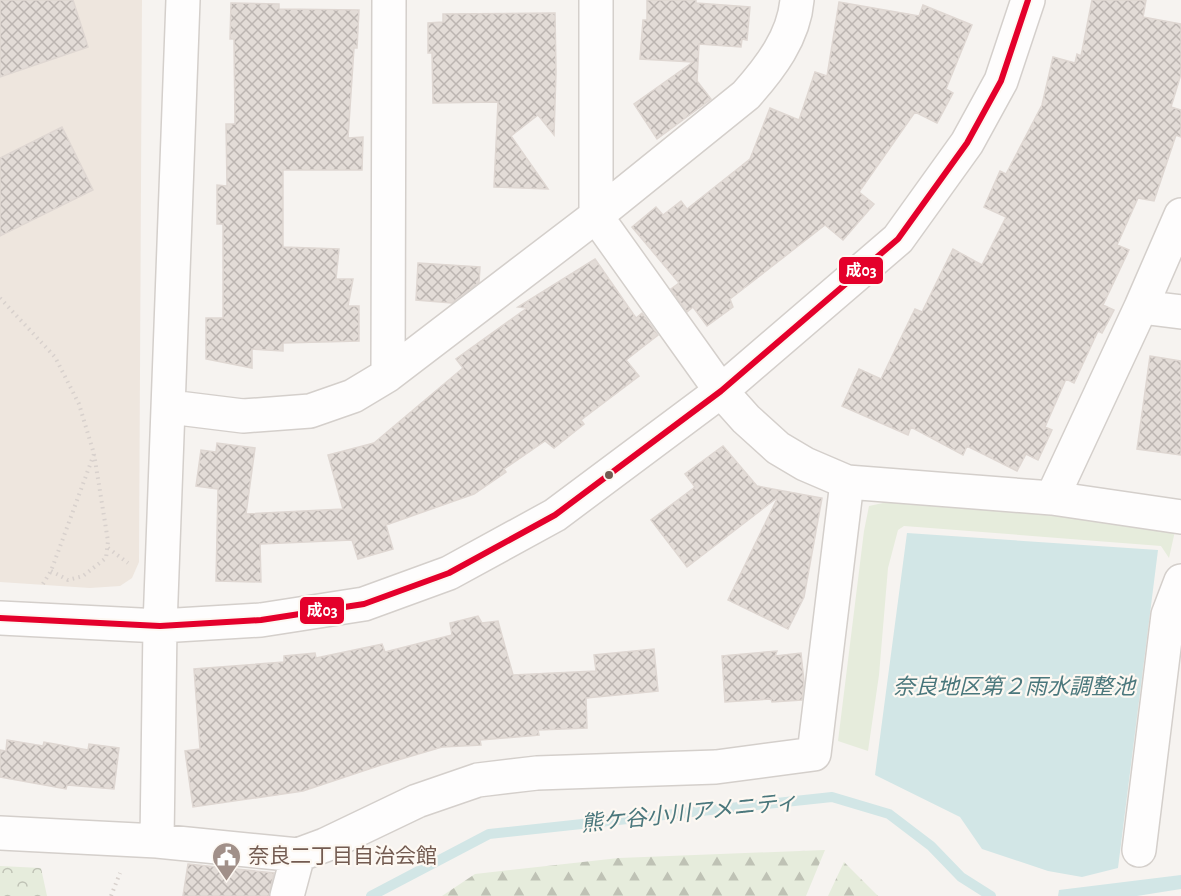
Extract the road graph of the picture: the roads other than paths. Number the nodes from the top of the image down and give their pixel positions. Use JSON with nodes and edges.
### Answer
{"nodes":[{"id":1,"x":183,"y":0,"type":"edge"},
{"id":2,"x":389,"y":0,"type":"edge"},
{"id":3,"x":596,"y":0,"type":"edge"},
{"id":4,"x":797,"y":0,"type":"edge"},
{"id":5,"x":1028,"y":0,"type":"edge"},
{"id":6,"x":1181,"y":215,"type":"edge"},
{"id":7,"x":596,"y":216,"type":"junction"},
{"id":8,"x":1141,"y":307,"type":"junction"},
{"id":9,"x":1181,"y":312,"type":"edge"},
{"id":10,"x":388,"y":375,"type":"junction"},
{"id":11,"x":721,"y":391,"type":"junction"},
{"id":12,"x":170,"y":407,"type":"junction"},
{"id":13,"x":847,"y":482,"type":"junction"},
{"id":14,"x":1052,"y":498,"type":"junction"},
{"id":15,"x":1181,"y":517,"type":"edge"},
{"id":16,"x":1181,"y":582,"type":"edge"},
{"id":17,"x":0,"y":618,"type":"edge"},
{"id":18,"x":160,"y":626,"type":"junction"},
{"id":19,"x":0,"y":833,"type":"edge"},
{"id":20,"x":157,"y":841,"type":"junction"},
{"id":21,"x":1139,"y":850,"type":"dead end"},
{"id":22,"x":298,"y":855,"type":"junction"},
{"id":23,"x":287,"y":896,"type":"edge"}],
"edges":[{"from":1,"to":12,"type":"street"},
{"from":2,"to":10,"type":"street"},
{"from":3,"to":7,"type":"street"},
{"from":4,"to":7,"type":"street"},
{"from":5,"to":11,"type":"street"},
{"from":6,"to":8,"type":"street"},
{"from":7,"to":10,"type":"street"},
{"from":7,"to":11,"type":"street"},
{"from":8,"to":9,"type":"street"},
{"from":8,"to":14,"type":"street"},
{"from":10,"to":12,"type":"street"},
{"from":11,"to":13,"type":"street"},
{"from":11,"to":18,"type":"street"},
{"from":12,"to":18,"type":"street"},
{"from":13,"to":14,"type":"street"},
{"from":13,"to":22,"type":"street"},
{"from":14,"to":15,"type":"street"},
{"from":16,"to":21,"type":"street"},
{"from":17,"to":18,"type":"street"},
{"from":18,"to":20,"type":"street"},
{"from":19,"to":20,"type":"street"},
{"from":20,"to":22,"type":"street"},
{"from":22,"to":23,"type":"street"}]}
